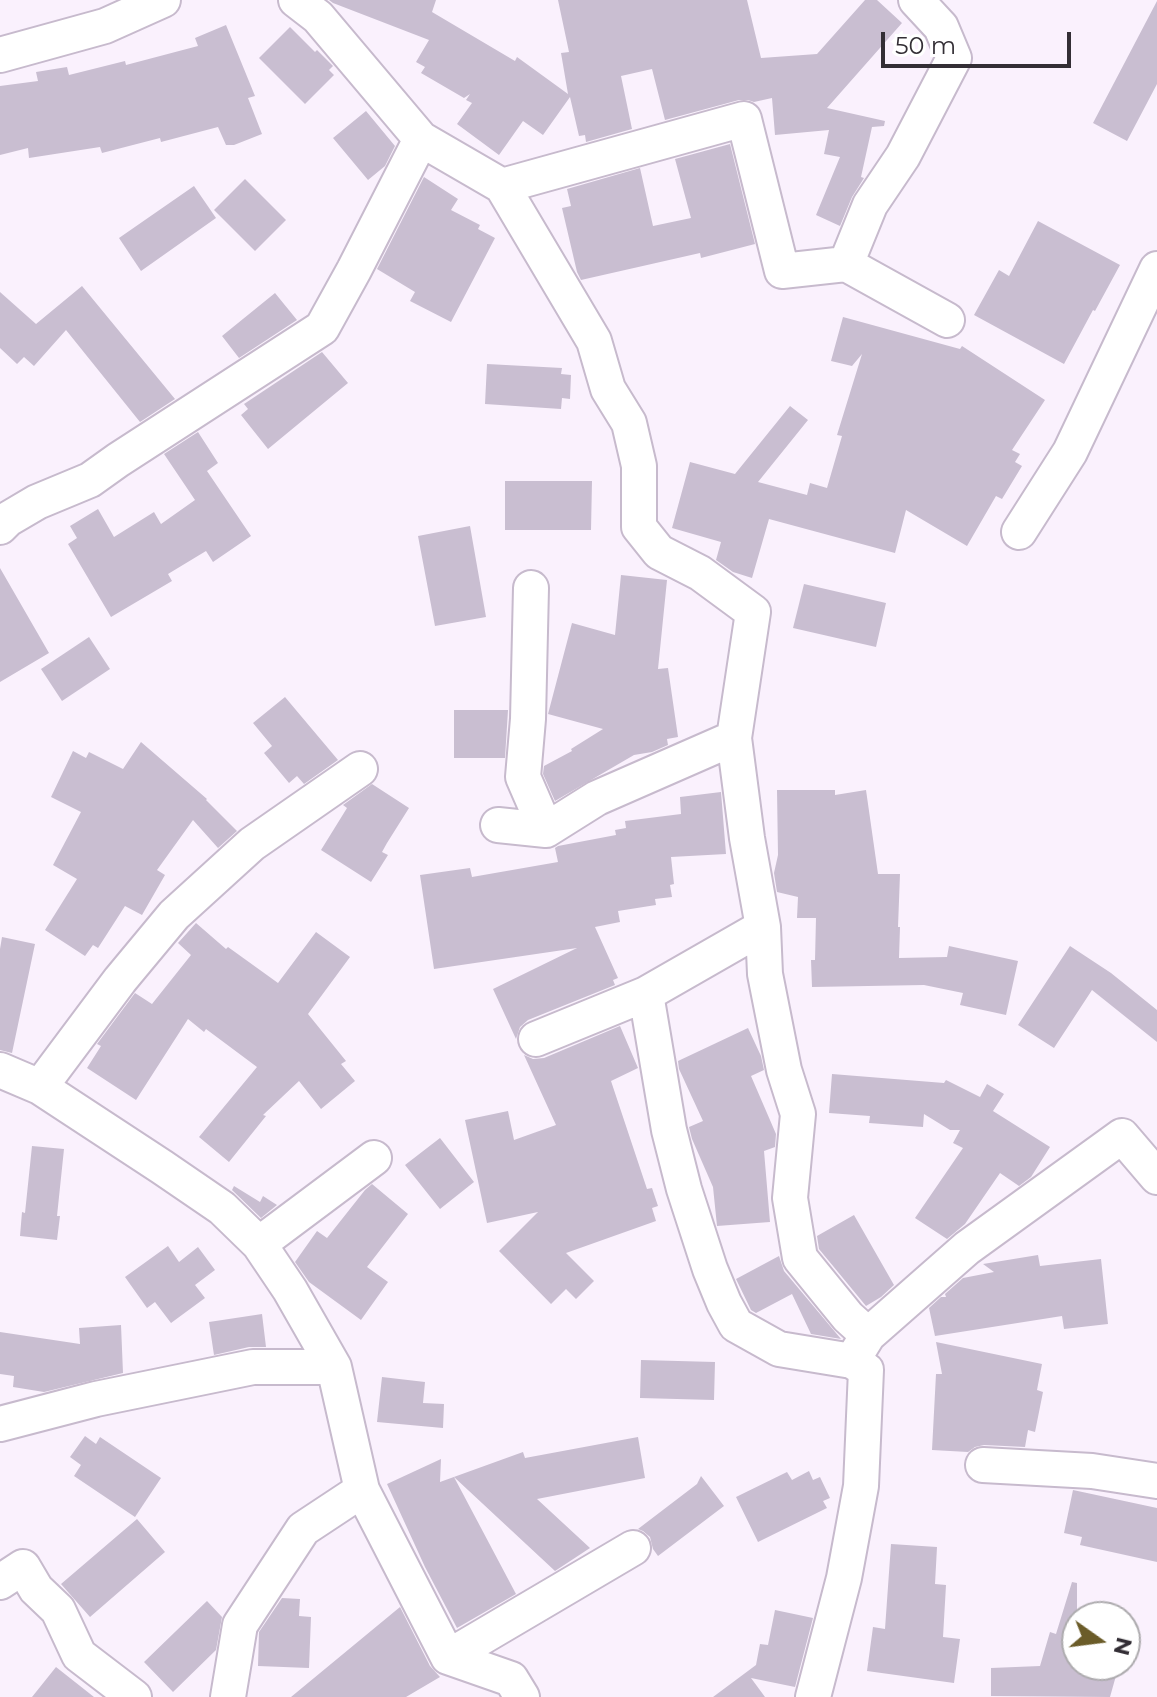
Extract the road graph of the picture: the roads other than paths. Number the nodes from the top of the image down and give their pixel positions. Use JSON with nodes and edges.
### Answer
{"nodes":[{"id":1,"x":163,"y":0,"type":"edge"},
{"id":2,"x":296,"y":0,"type":"edge"},
{"id":3,"x":916,"y":0,"type":"edge"},
{"id":4,"x":0,"y":55,"type":"edge"},
{"id":5,"x":421,"y":139,"type":"junction"},
{"id":6,"x":502,"y":186,"type":"junction"},
{"id":7,"x":846,"y":264,"type":"junction"},
{"id":8,"x":1157,"y":269,"type":"edge"},
{"id":9,"x":947,"y":320,"type":"dead end"},
{"id":10,"x":0,"y":527,"type":"edge"},
{"id":11,"x":1019,"y":532,"type":"dead end"},
{"id":12,"x":531,"y":588,"type":"dead end"},
{"id":13,"x":734,"y":738,"type":"junction"},
{"id":14,"x":360,"y":769,"type":"dead end"},
{"id":15,"x":498,"y":825,"type":"dead end"},
{"id":16,"x":546,"y":830,"type":"junction"},
{"id":17,"x":763,"y":927,"type":"junction"},
{"id":18,"x":646,"y":994,"type":"junction"},
{"id":19,"x":536,"y":1039,"type":"dead end"},
{"id":20,"x":0,"y":1070,"type":"edge"},
{"id":21,"x":40,"y":1087,"type":"junction"},
{"id":22,"x":374,"y":1158,"type":"dead end"},
{"id":23,"x":1157,"y":1177,"type":"edge"},
{"id":24,"x":259,"y":1244,"type":"junction"},
{"id":25,"x":860,"y":1348,"type":"junction"},
{"id":26,"x":334,"y":1367,"type":"junction"},
{"id":27,"x":0,"y":1424,"type":"edge"},
{"id":28,"x":983,"y":1465,"type":"dead end"},
{"id":29,"x":1157,"y":1481,"type":"edge"},
{"id":30,"x":362,"y":1490,"type":"junction"},
{"id":31,"x":633,"y":1548,"type":"dead end"},
{"id":32,"x":0,"y":1582,"type":"edge"},
{"id":33,"x":448,"y":1657,"type":"junction"},
{"id":34,"x":134,"y":1697,"type":"edge"},
{"id":35,"x":228,"y":1697,"type":"edge"},
{"id":36,"x":522,"y":1697,"type":"edge"},
{"id":37,"x":813,"y":1697,"type":"edge"}],
"edges":[{"from":1,"to":4,"type":"street"},
{"from":2,"to":5,"type":"street"},
{"from":3,"to":7,"type":"street"},
{"from":5,"to":6,"type":"street"},
{"from":5,"to":10,"type":"street"},
{"from":6,"to":7,"type":"street"},
{"from":6,"to":13,"type":"street"},
{"from":7,"to":9,"type":"street"},
{"from":8,"to":11,"type":"street"},
{"from":12,"to":16,"type":"street"},
{"from":13,"to":16,"type":"street"},
{"from":13,"to":17,"type":"street"},
{"from":14,"to":21,"type":"street"},
{"from":15,"to":16,"type":"street"},
{"from":17,"to":18,"type":"street"},
{"from":17,"to":25,"type":"street"},
{"from":18,"to":19,"type":"street"},
{"from":18,"to":25,"type":"street"},
{"from":20,"to":21,"type":"street"},
{"from":21,"to":24,"type":"street"},
{"from":22,"to":24,"type":"street"},
{"from":23,"to":25,"type":"street"},
{"from":24,"to":26,"type":"street"},
{"from":25,"to":37,"type":"street"},
{"from":26,"to":27,"type":"street"},
{"from":26,"to":30,"type":"street"},
{"from":28,"to":29,"type":"street"},
{"from":30,"to":33,"type":"street"},
{"from":30,"to":35,"type":"street"},
{"from":31,"to":33,"type":"street"},
{"from":32,"to":34,"type":"street"},
{"from":33,"to":36,"type":"street"}]}
